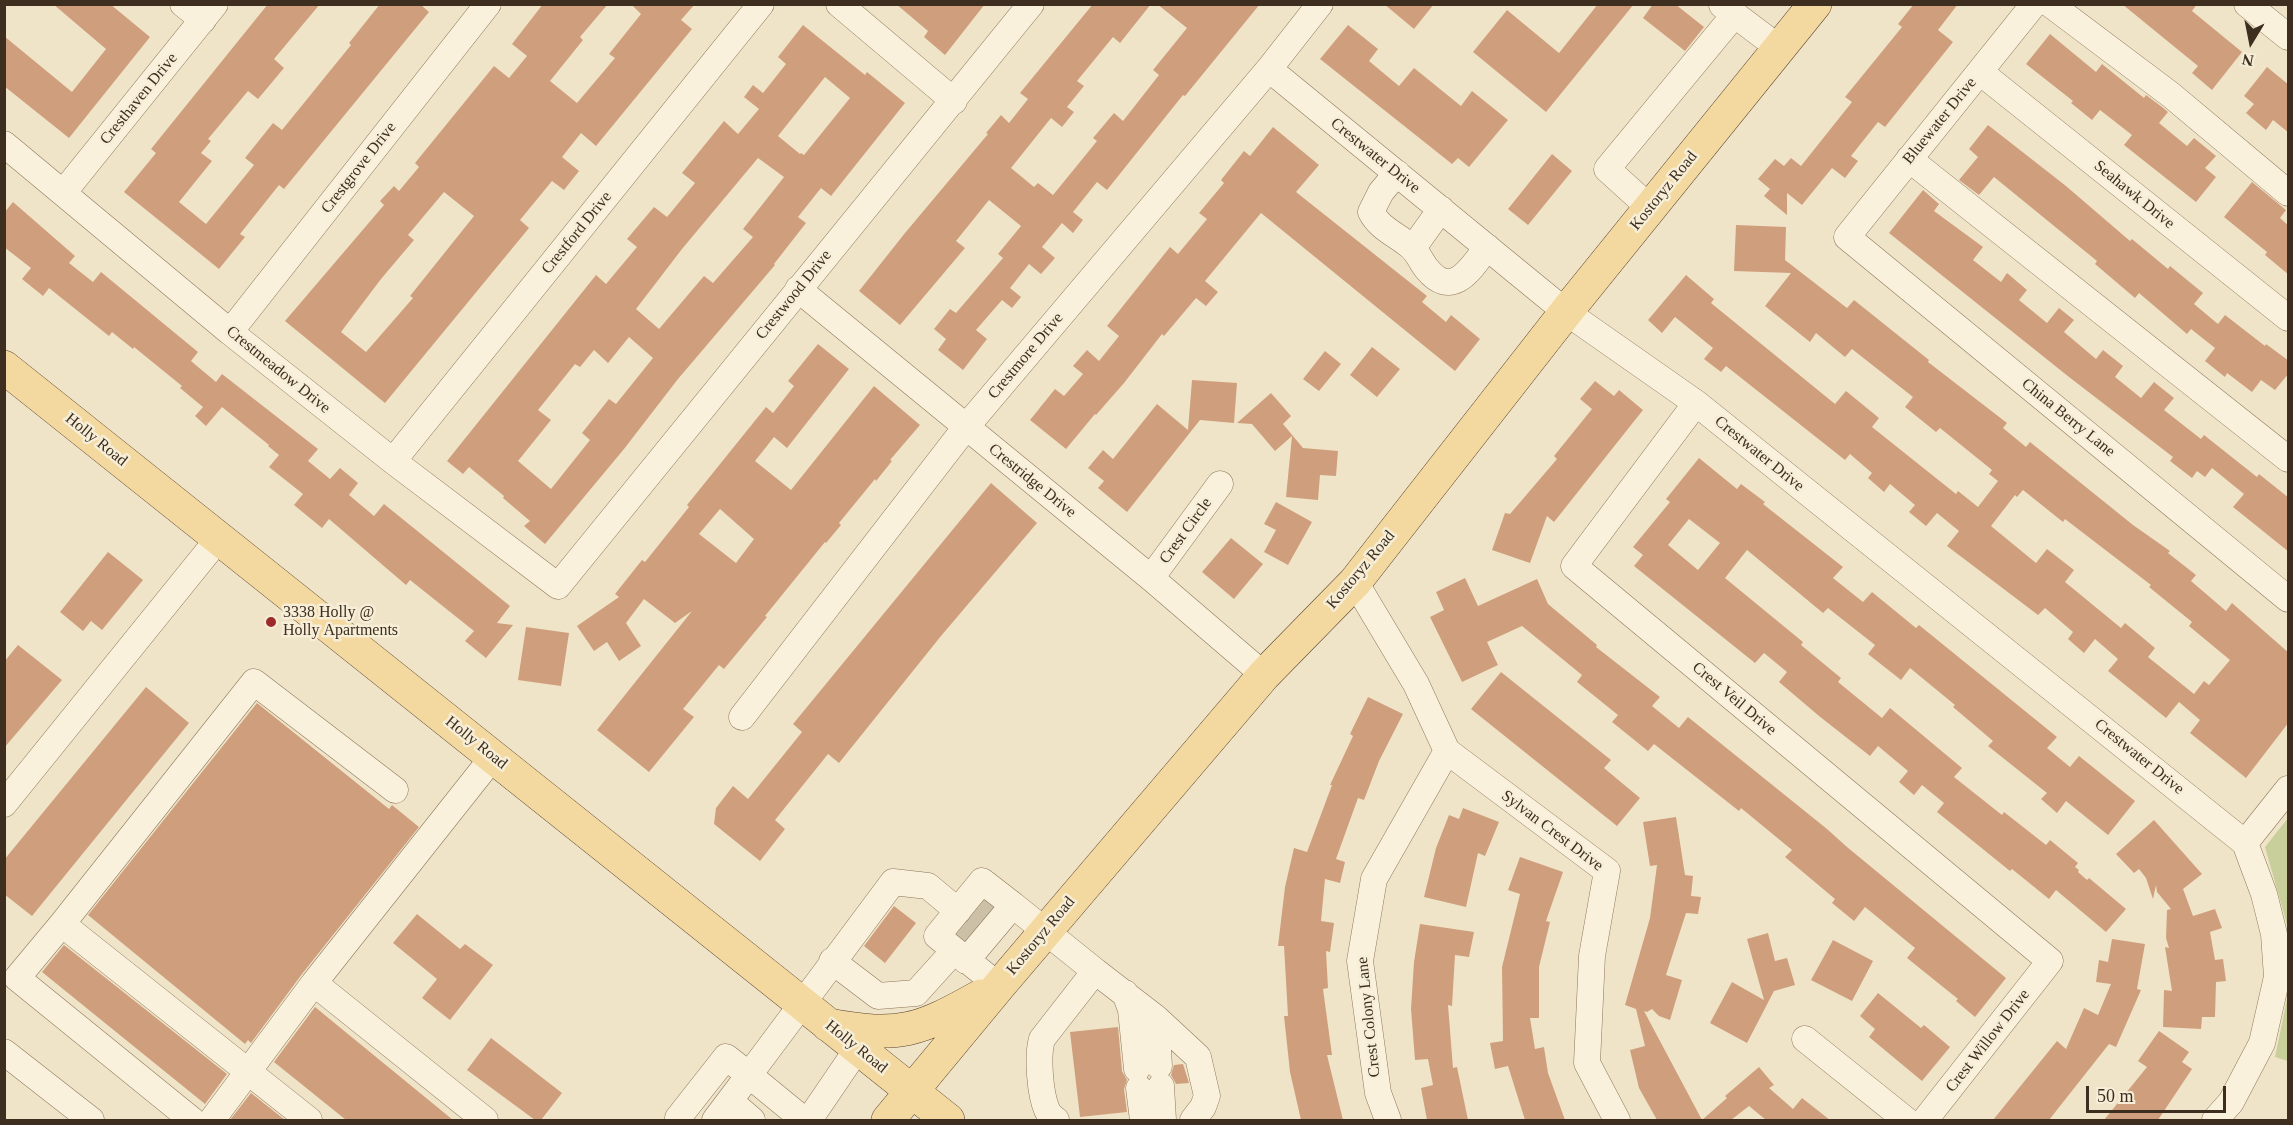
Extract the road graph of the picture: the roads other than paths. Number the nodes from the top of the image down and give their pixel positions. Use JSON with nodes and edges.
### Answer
{"nodes":[{"id":1,"x":488,"y":4,"type":"edge"},
{"id":2,"x":761,"y":4,"type":"edge"},
{"id":3,"x":839,"y":4,"type":"edge"},
{"id":4,"x":1032,"y":4,"type":"edge"},
{"id":5,"x":1320,"y":4,"type":"edge"},
{"id":6,"x":1815,"y":4,"type":"edge"},
{"id":7,"x":2034,"y":4,"type":"edge"},
{"id":8,"x":2050,"y":4,"type":"edge"},
{"id":9,"x":2247,"y":4,"type":"edge"},
{"id":10,"x":1728,"y":9,"type":"edge"},
{"id":11,"x":200,"y":10,"type":"edge"},
{"id":12,"x":2289,"y":37,"type":"edge"},
{"id":13,"x":1779,"y":48,"type":"junction"},
{"id":14,"x":1269,"y":69,"type":"junction"},
{"id":15,"x":1980,"y":72,"type":"junction"},
{"id":16,"x":954,"y":101,"type":"junction"},
{"id":17,"x":4,"y":144,"type":"edge"},
{"id":18,"x":1909,"y":159,"type":"junction"},
{"id":19,"x":1396,"y":173,"type":"junction"},
{"id":20,"x":63,"y":193,"type":"junction"},
{"id":21,"x":2289,"y":193,"type":"edge"},
{"id":22,"x":1650,"y":208,"type":"junction"},
{"id":23,"x":1441,"y":209,"type":"junction"},
{"id":24,"x":1847,"y":237,"type":"joint"},
{"id":25,"x":1487,"y":247,"type":"junction"},
{"id":26,"x":1413,"y":248,"type":"junction"},
{"id":27,"x":798,"y":289,"type":"junction"},
{"id":28,"x":1566,"y":312,"type":"junction"},
{"id":29,"x":2289,"y":318,"type":"edge"},
{"id":30,"x":230,"y":332,"type":"junction"},
{"id":31,"x":4,"y":367,"type":"edge"},
{"id":32,"x":1696,"y":403,"type":"junction"},
{"id":33,"x":966,"y":427,"type":"junction"},
{"id":34,"x":2289,"y":459,"type":"edge"},
{"id":35,"x":393,"y":461,"type":"junction"},
{"id":36,"x":1220,"y":484,"type":"dead end"},
{"id":37,"x":219,"y":538,"type":"junction"},
{"id":38,"x":1151,"y":578,"type":"junction"},
{"id":39,"x":1355,"y":582,"type":"junction"},
{"id":40,"x":558,"y":586,"type":"joint"},
{"id":41,"x":2289,"y":599,"type":"edge"},
{"id":42,"x":1264,"y":675,"type":"junction"},
{"id":43,"x":742,"y":717,"type":"dead end"},
{"id":44,"x":1447,"y":751,"type":"junction"},
{"id":45,"x":493,"y":757,"type":"junction"},
{"id":46,"x":2289,"y":789,"type":"edge"},
{"id":47,"x":395,"y":790,"type":"dead end"},
{"id":48,"x":4,"y":804,"type":"edge"},
{"id":49,"x":2245,"y":843,"type":"junction"},
{"id":50,"x":978,"y":917,"type":"junction"},
{"id":51,"x":62,"y":924,"type":"junction"},
{"id":52,"x":1045,"y":932,"type":"junction"},
{"id":53,"x":960,"y":956,"type":"junction"},
{"id":54,"x":832,"y":961,"type":"junction"},
{"id":55,"x":2050,"y":961,"type":"joint"},
{"id":56,"x":1095,"y":971,"type":"junction"},
{"id":57,"x":314,"y":983,"type":"junction"},
{"id":58,"x":999,"y":986,"type":"junction"},
{"id":59,"x":1125,"y":993,"type":"junction"},
{"id":60,"x":802,"y":1003,"type":"junction"},
{"id":61,"x":1156,"y":1018,"type":"junction"},
{"id":62,"x":828,"y":1025,"type":"junction"},
{"id":63,"x":1805,"y":1039,"type":"dead end"},
{"id":64,"x":858,"y":1048,"type":"junction"},
{"id":65,"x":4,"y":1052,"type":"edge"},
{"id":66,"x":248,"y":1072,"type":"junction"},
{"id":67,"x":749,"y":1076,"type":"junction"},
{"id":68,"x":1149,"y":1077,"type":"junction"},
{"id":69,"x":912,"y":1092,"type":"junction"},
{"id":70,"x":722,"y":1111,"type":"edge"},
{"id":71,"x":91,"y":1120,"type":"edge"},
{"id":72,"x":192,"y":1120,"type":"edge"},
{"id":73,"x":212,"y":1120,"type":"edge"},
{"id":74,"x":309,"y":1120,"type":"edge"},
{"id":75,"x":485,"y":1120,"type":"edge"},
{"id":76,"x":681,"y":1120,"type":"edge"},
{"id":77,"x":752,"y":1120,"type":"edge"},
{"id":78,"x":804,"y":1120,"type":"edge"},
{"id":79,"x":809,"y":1120,"type":"edge"},
{"id":80,"x":888,"y":1120,"type":"edge"},
{"id":81,"x":948,"y":1120,"type":"edge"},
{"id":82,"x":1056,"y":1120,"type":"edge"},
{"id":83,"x":1143,"y":1120,"type":"edge"},
{"id":84,"x":1163,"y":1120,"type":"edge"},
{"id":85,"x":1193,"y":1120,"type":"edge"},
{"id":86,"x":1388,"y":1120,"type":"edge"},
{"id":87,"x":1617,"y":1120,"type":"edge"},
{"id":88,"x":1906,"y":1120,"type":"edge"},
{"id":89,"x":1925,"y":1120,"type":"edge"},
{"id":90,"x":2215,"y":1120,"type":"edge"}],
"edges":[{"from":1,"to":30,"type":"street","name":"Crestgrove Drive"},
{"from":2,"to":35,"type":"street","name":"Crestford Drive"},
{"from":3,"to":16,"type":"street"},
{"from":4,"to":16,"type":"street","name":"Crestwood Drive"},
{"from":5,"to":14,"type":"street","name":"Crestmore Drive"},
{"from":6,"to":13,"type":"main road","name":"Kostoryz Road"},
{"from":7,"to":15,"type":"street","name":"Bluewater Drive"},
{"from":8,"to":21,"type":"street"},
{"from":9,"to":12,"type":"street"},
{"from":10,"to":13,"type":"street"},
{"from":10,"to":22,"type":"street"},
{"from":11,"to":20,"type":"street","name":"Cresthaven Drive"},
{"from":13,"to":22,"type":"main road","name":"Kostoryz Road"},
{"from":14,"to":19,"type":"street","name":"Crestwater Drive"},
{"from":14,"to":33,"type":"street","name":"Crestmore Drive"},
{"from":15,"to":18,"type":"street","name":"Bluewater Drive"},
{"from":15,"to":29,"type":"street","name":"Seahawk Drive"},
{"from":16,"to":27,"type":"street","name":"Crestwood Drive"},
{"from":17,"to":20,"type":"street","name":"Crestmeadow Drive"},
{"from":18,"to":24,"type":"street","name":"Bluewater Drive"},
{"from":18,"to":34,"type":"street"},
{"from":19,"to":23,"type":"street","name":"Crestwater Drive"},
{"from":19,"to":26,"type":"street"},
{"from":20,"to":30,"type":"street","name":"Crestmeadow Drive"},
{"from":22,"to":28,"type":"main road","name":"Kostoryz Road"},
{"from":23,"to":25,"type":"street","name":"Crestwater Drive"},
{"from":23,"to":26,"type":"street"},
{"from":24,"to":41,"type":"street","name":"China Berry Lane"},
{"from":25,"to":26,"type":"street"},
{"from":25,"to":28,"type":"street","name":"Crestwater Drive"},
{"from":27,"to":33,"type":"street","name":"Crestridge Drive"},
{"from":27,"to":40,"type":"street","name":"Crestwood Drive"},
{"from":28,"to":32,"type":"street","name":"Crestwater Drive"},
{"from":28,"to":39,"type":"main road","name":"Kostoryz Road"},
{"from":30,"to":35,"type":"street","name":"Crestmeadow Drive"},
{"from":31,"to":37,"type":"main road","name":"Holly Road"},
{"from":32,"to":49,"type":"street","name":"Crestwater Drive"},
{"from":32,"to":55,"type":"street","name":"Crest Veil Drive"},
{"from":33,"to":38,"type":"street","name":"Crestridge Drive"},
{"from":33,"to":43,"type":"street","name":"Crestmore Drive"},
{"from":35,"to":40,"type":"street","name":"Crestmeadow Drive"},
{"from":36,"to":38,"type":"street","name":"Crest Circle"},
{"from":37,"to":45,"type":"main road","name":"Holly Road"},
{"from":37,"to":48,"type":"street"},
{"from":38,"to":42,"type":"street","name":"Crestridge Drive"},
{"from":39,"to":42,"type":"main road","name":"Kostoryz Road"},
{"from":39,"to":44,"type":"street","name":"Sylvan Crest Drive"},
{"from":42,"to":52,"type":"main road","name":"Kostoryz Road"},
{"from":44,"to":86,"type":"street","name":"Crest Colony Lane"},
{"from":44,"to":87,"type":"street","name":"Sylvan Crest Drive"},
{"from":45,"to":57,"type":"street"},
{"from":45,"to":60,"type":"main road","name":"Holly Road"},
{"from":46,"to":49,"type":"street"},
{"from":47,"to":51,"type":"street"},
{"from":49,"to":90,"type":"street"},
{"from":50,"to":52,"type":"street"},
{"from":50,"to":53,"type":"street"},
{"from":50,"to":53,"type":"street"},
{"from":50,"to":54,"type":"street"},
{"from":51,"to":66,"type":"street"},
{"from":51,"to":72,"type":"street"},
{"from":52,"to":56,"type":"street"},
{"from":52,"to":58,"type":"main road","name":"Kostoryz Road"},
{"from":53,"to":54,"type":"street"},
{"from":53,"to":58,"type":"street"},
{"from":54,"to":60,"type":"street"},
{"from":55,"to":89,"type":"street","name":"Crest Willow Drive"},
{"from":56,"to":59,"type":"street"},
{"from":56,"to":82,"type":"street"},
{"from":57,"to":66,"type":"street"},
{"from":57,"to":75,"type":"street"},
{"from":58,"to":62,"type":"main road"},
{"from":58,"to":69,"type":"main road","name":"Kostoryz Road"},
{"from":59,"to":61,"type":"street"},
{"from":59,"to":68,"type":"street"},
{"from":60,"to":62,"type":"main road","name":"Holly Road"},
{"from":60,"to":67,"type":"street"},
{"from":61,"to":68,"type":"street"},
{"from":61,"to":85,"type":"street"},
{"from":62,"to":64,"type":"main road","name":"Holly Road"},
{"from":63,"to":88,"type":"street"},
{"from":64,"to":69,"type":"main road","name":"Holly Road"},
{"from":64,"to":79,"type":"street"},
{"from":65,"to":71,"type":"street"},
{"from":66,"to":73,"type":"street"},
{"from":66,"to":74,"type":"street"},
{"from":67,"to":70,"type":"street"},
{"from":67,"to":76,"type":"street"},
{"from":67,"to":78,"type":"street"},
{"from":68,"to":83,"type":"street"},
{"from":68,"to":84,"type":"street"},
{"from":69,"to":80,"type":"main road","name":"Kostoryz Road"},
{"from":69,"to":81,"type":"main road","name":"Holly Road"},
{"from":70,"to":77,"type":"street"}]}
